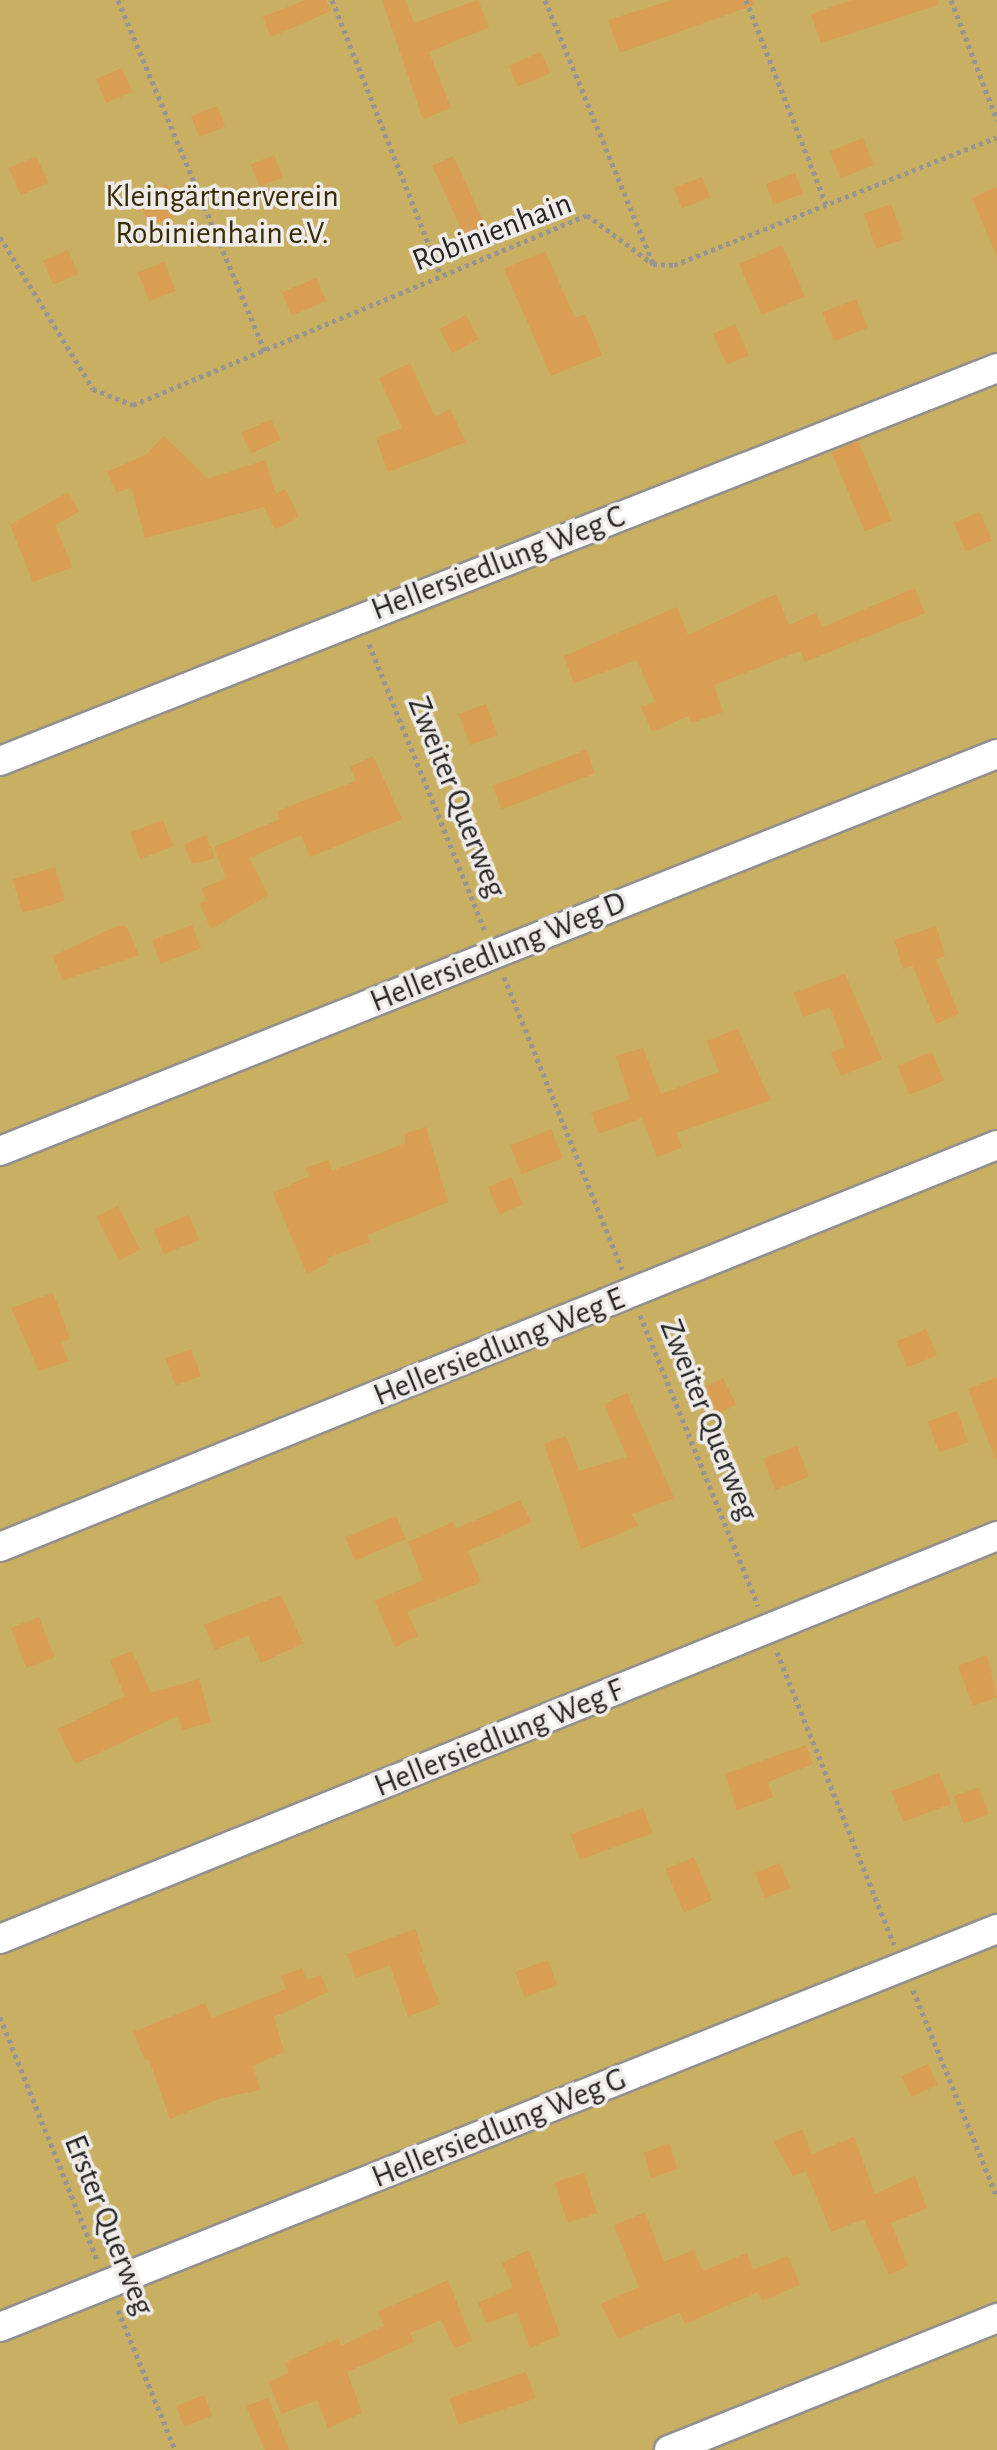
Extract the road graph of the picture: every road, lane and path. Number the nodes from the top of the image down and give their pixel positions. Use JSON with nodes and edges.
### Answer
{"nodes":[{"id":1,"x":118,"y":0,"type":"edge"},
{"id":2,"x":332,"y":0,"type":"edge"},
{"id":3,"x":545,"y":0,"type":"edge"},
{"id":4,"x":746,"y":0,"type":"edge"},
{"id":5,"x":951,"y":0,"type":"edge"},
{"id":6,"x":997,"y":120,"type":"edge"},
{"id":7,"x":997,"y":137,"type":"edge"},
{"id":8,"x":826,"y":204,"type":"junction"},
{"id":9,"x":0,"y":237,"type":"edge"},
{"id":10,"x":653,"y":264,"type":"junction"},
{"id":11,"x":441,"y":275,"type":"junction"},
{"id":12,"x":265,"y":352,"type":"junction"},
{"id":13,"x":997,"y":368,"type":"edge"},
{"id":14,"x":358,"y":617,"type":"junction"},
{"id":15,"x":997,"y":754,"type":"edge"},
{"id":16,"x":0,"y":761,"type":"edge"},
{"id":17,"x":494,"y":954,"type":"junction"},
{"id":18,"x":997,"y":1145,"type":"edge"},
{"id":19,"x":0,"y":1151,"type":"edge"},
{"id":20,"x":632,"y":1293,"type":"junction"},
{"id":21,"x":997,"y":1536,"type":"edge"},
{"id":22,"x":0,"y":1547,"type":"edge"},
{"id":23,"x":767,"y":1629,"type":"junction"},
{"id":24,"x":997,"y":1929,"type":"edge"},
{"id":25,"x":0,"y":1939,"type":"edge"},
{"id":26,"x":904,"y":1967,"type":"junction"},
{"id":27,"x":0,"y":2017,"type":"edge"},
{"id":28,"x":997,"y":2197,"type":"edge"},
{"id":29,"x":107,"y":2284,"type":"junction"},
{"id":30,"x":997,"y":2318,"type":"edge"},
{"id":31,"x":0,"y":2327,"type":"edge"},
{"id":32,"x":175,"y":2450,"type":"edge"},
{"id":33,"x":669,"y":2450,"type":"edge"}],
"edges":[{"from":1,"to":12,"type":"path"},
{"from":2,"to":11,"type":"path"},
{"from":3,"to":10,"type":"path"},
{"from":4,"to":8,"type":"path"},
{"from":5,"to":6,"type":"path"},
{"from":7,"to":8,"type":"path"},
{"from":8,"to":10,"type":"path"},
{"from":9,"to":12,"type":"path","name":"Robinienhain"},
{"from":10,"to":11,"type":"path","name":"Robinienhain"},
{"from":11,"to":12,"type":"path","name":"Robinienhain"},
{"from":13,"to":14,"type":"lane","name":"Hellersiedlung Weg C"},
{"from":14,"to":16,"type":"lane","name":"Hellersiedlung Weg C"},
{"from":14,"to":17,"type":"path","name":"Zweiter Querweg"},
{"from":15,"to":17,"type":"lane","name":"Hellersiedlung Weg D"},
{"from":17,"to":19,"type":"lane","name":"Hellersiedlung Weg D"},
{"from":17,"to":20,"type":"path","name":"Zweiter Querweg"},
{"from":18,"to":20,"type":"lane","name":"Hellersiedlung Weg E"},
{"from":20,"to":22,"type":"lane","name":"Hellersiedlung Weg E"},
{"from":20,"to":23,"type":"path","name":"Zweiter Querweg"},
{"from":21,"to":23,"type":"lane","name":"Hellersiedlung Weg F"},
{"from":23,"to":25,"type":"lane","name":"Hellersiedlung Weg F"},
{"from":23,"to":26,"type":"path","name":"Zweiter Querweg"},
{"from":24,"to":26,"type":"lane","name":"Hellersiedlung Weg G"},
{"from":26,"to":28,"type":"path","name":"Zweiter Querweg"},
{"from":26,"to":29,"type":"lane","name":"Hellersiedlung Weg G"},
{"from":27,"to":29,"type":"path","name":"Erster Querweg"},
{"from":29,"to":31,"type":"lane","name":"Hellersiedlung Weg G"},
{"from":29,"to":32,"type":"path","name":"Erster Querweg"},
{"from":30,"to":33,"type":"lane"}]}
